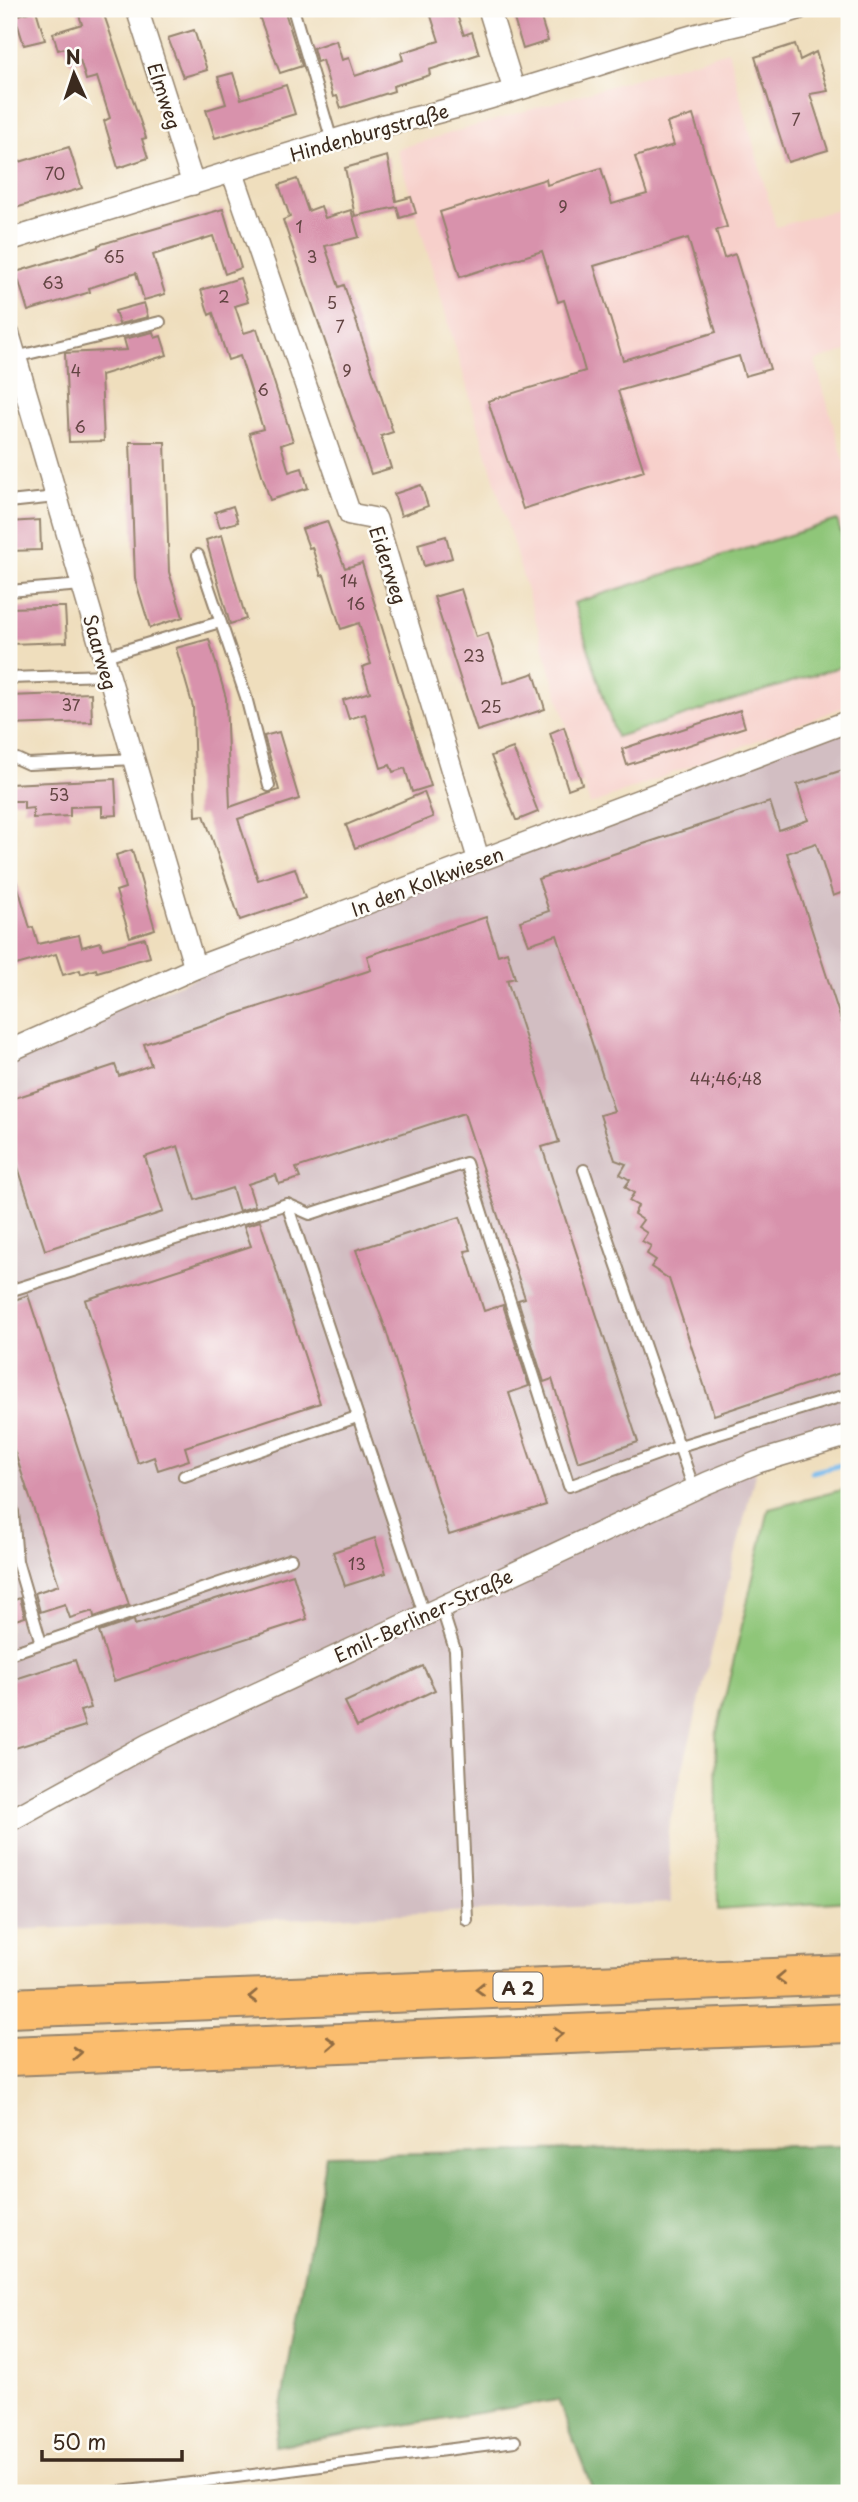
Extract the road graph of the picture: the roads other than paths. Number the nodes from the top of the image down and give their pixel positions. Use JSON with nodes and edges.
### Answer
{"nodes":[{"id":1,"x":137,"y":9,"type":"edge"},
{"id":2,"x":489,"y":9,"type":"edge"},
{"id":3,"x":798,"y":9,"type":"edge"},
{"id":4,"x":293,"y":12,"type":"dead end"},
{"id":5,"x":729,"y":18,"type":"edge"},
{"id":6,"x":514,"y":90,"type":"junction"},
{"id":7,"x":332,"y":141,"type":"junction"},
{"id":8,"x":232,"y":172,"type":"junction"},
{"id":9,"x":193,"y":184,"type":"junction"},
{"id":10,"x":9,"y":240,"type":"edge"},
{"id":11,"x":160,"y":323,"type":"dead end"},
{"id":12,"x":9,"y":335,"type":"edge"},
{"id":13,"x":15,"y":357,"type":"junction"},
{"id":14,"x":56,"y":497,"type":"junction"},
{"id":15,"x":9,"y":502,"type":"edge"},
{"id":16,"x":198,"y":555,"type":"dead end"},
{"id":17,"x":82,"y":585,"type":"junction"},
{"id":18,"x":9,"y":591,"type":"edge"},
{"id":19,"x":220,"y":622,"type":"junction"},
{"id":20,"x":105,"y":666,"type":"junction"},
{"id":21,"x":9,"y":678,"type":"edge"},
{"id":22,"x":849,"y":721,"type":"edge"},
{"id":23,"x":17,"y":759,"type":"dead end"},
{"id":24,"x":135,"y":759,"type":"junction"},
{"id":25,"x":269,"y":786,"type":"dead end"},
{"id":26,"x":479,"y":861,"type":"junction"},
{"id":27,"x":195,"y":968,"type":"junction"},
{"id":28,"x":9,"y":1051,"type":"edge"},
{"id":29,"x":584,"y":1170,"type":"dead end"},
{"id":30,"x":286,"y":1204,"type":"junction"},
{"id":31,"x":9,"y":1291,"type":"edge"},
{"id":32,"x":849,"y":1394,"type":"edge"},
{"id":33,"x":357,"y":1417,"type":"junction"},
{"id":34,"x":849,"y":1436,"type":"edge"},
{"id":35,"x":680,"y":1446,"type":"junction"},
{"id":36,"x":184,"y":1475,"type":"dead end"},
{"id":37,"x":694,"y":1489,"type":"junction"},
{"id":38,"x":9,"y":1498,"type":"edge"},
{"id":39,"x":291,"y":1559,"type":"dead end"},
{"id":40,"x":433,"y":1610,"type":"junction"},
{"id":41,"x":41,"y":1643,"type":"junction"},
{"id":42,"x":9,"y":1654,"type":"edge"},
{"id":43,"x":9,"y":1821,"type":"edge"},
{"id":44,"x":467,"y":1920,"type":"dead end"},
{"id":45,"x":849,"y":1975,"type":"edge"},
{"id":46,"x":9,"y":2008,"type":"edge"},
{"id":47,"x":849,"y":2022,"type":"edge"},
{"id":48,"x":9,"y":2056,"type":"edge"},
{"id":49,"x":514,"y":2441,"type":"dead end"},
{"id":50,"x":113,"y":2493,"type":"edge"}],
"edges":[{"from":1,"to":9,"type":"street","name":"Elmweg"},
{"from":2,"to":6,"type":"street"},
{"from":3,"to":5,"type":"street","name":"Hindenburgstraße"},
{"from":4,"to":7,"type":"lane"},
{"from":5,"to":6,"type":"street","name":"Hindenburgstraße"},
{"from":6,"to":7,"type":"street","name":"Hindenburgstraße"},
{"from":7,"to":8,"type":"street","name":"Hindenburgstraße"},
{"from":8,"to":9,"type":"street","name":"Hindenburgstraße"},
{"from":8,"to":26,"type":"street","name":"Eiderweg"},
{"from":9,"to":10,"type":"street","name":"Hindenburgstraße"},
{"from":11,"to":13,"type":"lane"},
{"from":12,"to":13,"type":"street","name":"Saarweg"},
{"from":13,"to":14,"type":"street","name":"Saarweg"},
{"from":14,"to":15,"type":"lane"},
{"from":14,"to":17,"type":"street","name":"Saarweg"},
{"from":16,"to":19,"type":"lane"},
{"from":17,"to":18,"type":"lane"},
{"from":17,"to":20,"type":"street","name":"Saarweg"},
{"from":19,"to":20,"type":"lane"},
{"from":19,"to":25,"type":"lane"},
{"from":20,"to":21,"type":"lane"},
{"from":20,"to":24,"type":"street","name":"Saarweg"},
{"from":22,"to":26,"type":"street","name":"In den Kolkwiesen"},
{"from":23,"to":24,"type":"lane"},
{"from":24,"to":27,"type":"street","name":"Saarweg"},
{"from":26,"to":27,"type":"street","name":"In den Kolkwiesen"},
{"from":27,"to":28,"type":"street","name":"In den Kolkwiesen"},
{"from":29,"to":35,"type":"lane"},
{"from":30,"to":31,"type":"lane"},
{"from":30,"to":33,"type":"lane"},
{"from":30,"to":35,"type":"lane"},
{"from":32,"to":35,"type":"lane"},
{"from":33,"to":36,"type":"lane"},
{"from":33,"to":40,"type":"lane"},
{"from":34,"to":37,"type":"street","name":"Emil-Berliner-Straße"},
{"from":35,"to":37,"type":"lane"},
{"from":37,"to":40,"type":"street","name":"Emil-Berliner-Straße"},
{"from":38,"to":41,"type":"lane"},
{"from":39,"to":41,"type":"lane"},
{"from":40,"to":43,"type":"street","name":"Emil-Berliner-Straße"},
{"from":40,"to":44,"type":"lane"},
{"from":41,"to":42,"type":"lane"},
{"from":45,"to":46,"type":"highway","number":"A 2","one_way":true},
{"from":48,"to":47,"type":"highway","one_way":true},
{"from":49,"to":50,"type":"lane"}]}
